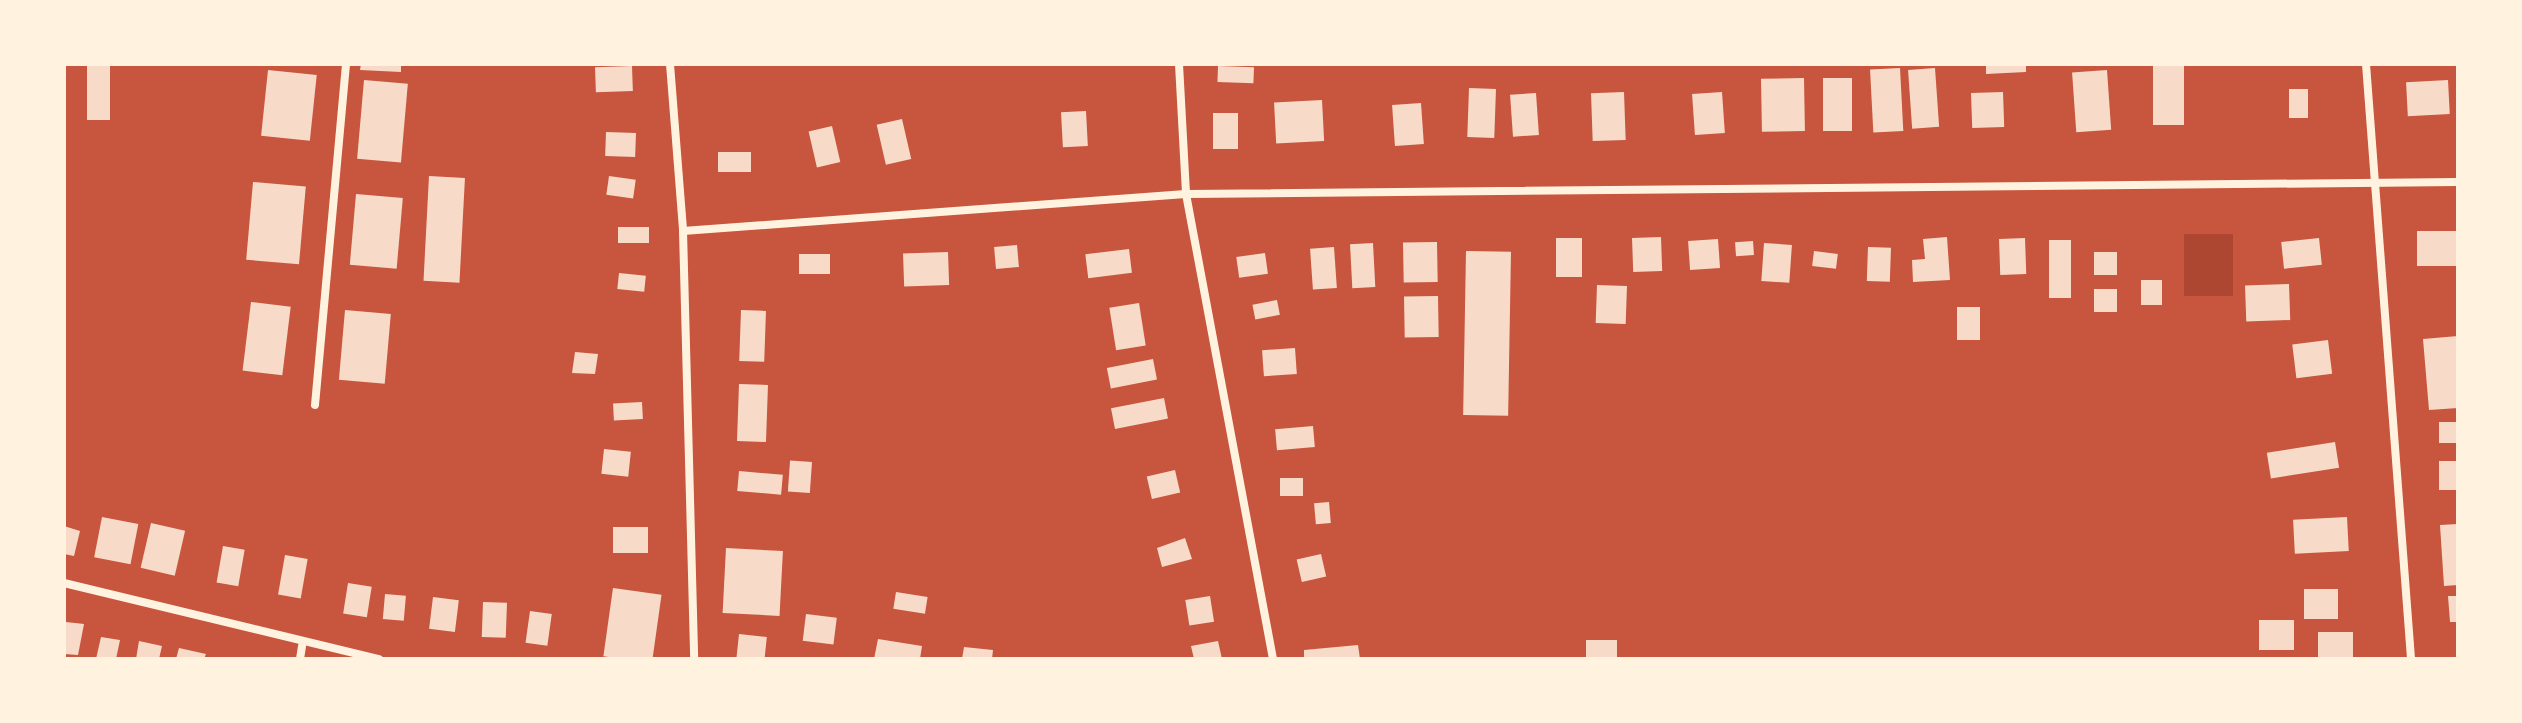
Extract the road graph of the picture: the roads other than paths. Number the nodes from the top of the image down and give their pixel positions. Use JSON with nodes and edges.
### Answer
{"nodes":[{"id":1,"x":346,"y":64,"type":"edge"},
{"id":2,"x":670,"y":64,"type":"edge"},
{"id":3,"x":1179,"y":64,"type":"edge"},
{"id":4,"x":2366,"y":64,"type":"edge"},
{"id":5,"x":2458,"y":182,"type":"edge"},
{"id":6,"x":2376,"y":184,"type":"junction"},
{"id":7,"x":1186,"y":194,"type":"junction"},
{"id":8,"x":683,"y":231,"type":"junction"},
{"id":9,"x":315,"y":405,"type":"dead end"},
{"id":10,"x":64,"y":583,"type":"edge"},
{"id":11,"x":302,"y":646,"type":"junction"},
{"id":12,"x":300,"y":659,"type":"edge"},
{"id":13,"x":379,"y":659,"type":"edge"},
{"id":14,"x":694,"y":659,"type":"edge"},
{"id":15,"x":1273,"y":659,"type":"edge"},
{"id":16,"x":2411,"y":659,"type":"edge"}],
"edges":[{"from":1,"to":9,"type":"street"},
{"from":2,"to":8,"type":"street"},
{"from":3,"to":7,"type":"street"},
{"from":4,"to":6,"type":"street"},
{"from":5,"to":6,"type":"street"},
{"from":6,"to":7,"type":"street"},
{"from":6,"to":16,"type":"street"},
{"from":7,"to":8,"type":"street"},
{"from":7,"to":15,"type":"street"},
{"from":8,"to":14,"type":"street"},
{"from":10,"to":11,"type":"street"},
{"from":11,"to":12,"type":"street"},
{"from":11,"to":13,"type":"street"}]}
